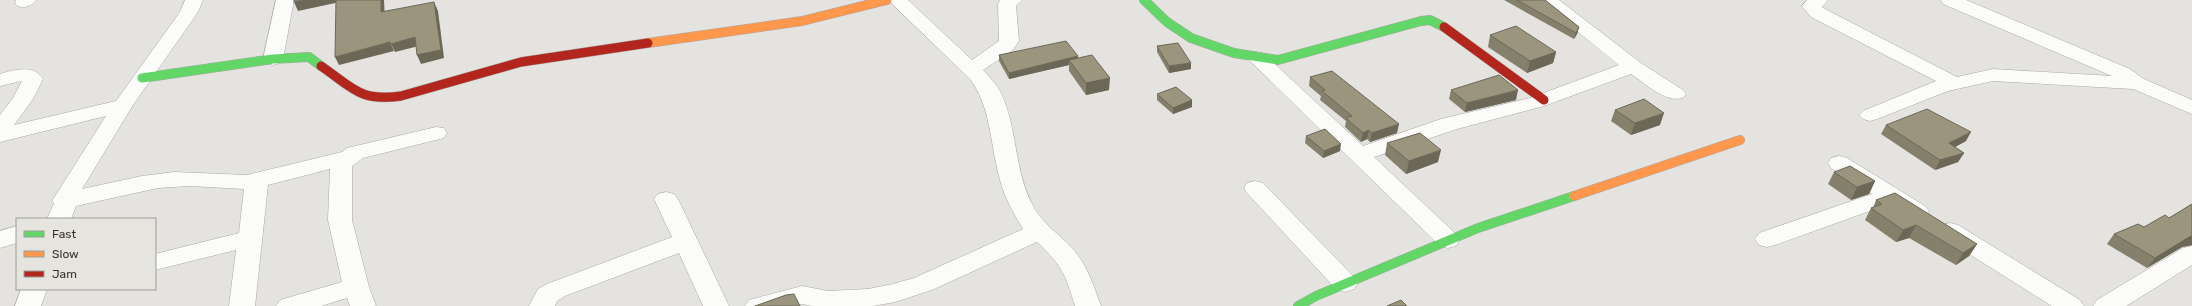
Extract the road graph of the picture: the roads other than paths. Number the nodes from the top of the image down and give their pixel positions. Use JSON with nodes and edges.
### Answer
{"nodes":[{"id":1,"x":194,"y":0,"type":"edge"},
{"id":2,"x":285,"y":0,"type":"edge"},
{"id":3,"x":887,"y":0,"type":"edge"},
{"id":4,"x":897,"y":0,"type":"edge"},
{"id":5,"x":1013,"y":0,"type":"edge"},
{"id":6,"x":1144,"y":0,"type":"edge"},
{"id":7,"x":1548,"y":0,"type":"edge"},
{"id":8,"x":1950,"y":0,"type":"edge"},
{"id":9,"x":1815,"y":1,"type":"edge"},
{"id":10,"x":1257,"y":58,"type":"junction"},
{"id":11,"x":273,"y":59,"type":"junction"},
{"id":12,"x":1634,"y":67,"type":"junction"},
{"id":13,"x":971,"y":69,"type":"junction"},
{"id":14,"x":142,"y":78,"type":"junction"},
{"id":15,"x":0,"y":80,"type":"edge"},
{"id":16,"x":1954,"y":83,"type":"junction"},
{"id":17,"x":2137,"y":83,"type":"junction"},
{"id":18,"x":1676,"y":94,"type":"dead end"},
{"id":19,"x":1544,"y":100,"type":"junction"},
{"id":20,"x":123,"y":105,"type":"junction"},
{"id":21,"x":2192,"y":108,"type":"edge"},
{"id":22,"x":1870,"y":115,"type":"dead end"},
{"id":23,"x":0,"y":129,"type":"edge"},
{"id":24,"x":436,"y":133,"type":"dead end"},
{"id":25,"x":0,"y":135,"type":"edge"},
{"id":26,"x":1740,"y":140,"type":"dead end"},
{"id":27,"x":1359,"y":155,"type":"junction"},
{"id":28,"x":345,"y":158,"type":"junction"},
{"id":29,"x":1839,"y":163,"type":"dead end"},
{"id":30,"x":257,"y":179,"type":"junction"},
{"id":31,"x":1255,"y":188,"type":"dead end"},
{"id":32,"x":1892,"y":195,"type":"junction"},
{"id":33,"x":666,"y":198,"type":"dead end"},
{"id":34,"x":62,"y":210,"type":"edge"},
{"id":35,"x":1040,"y":231,"type":"junction"},
{"id":36,"x":16,"y":234,"type":"edge"},
{"id":37,"x":249,"y":239,"type":"junction"},
{"id":38,"x":1767,"y":239,"type":"dead end"},
{"id":39,"x":0,"y":240,"type":"edge"},
{"id":40,"x":1448,"y":240,"type":"junction"},
{"id":41,"x":686,"y":241,"type":"junction"},
{"id":42,"x":2192,"y":254,"type":"edge"},
{"id":43,"x":156,"y":262,"type":"edge"},
{"id":44,"x":1345,"y":283,"type":"junction"},
{"id":45,"x":360,"y":296,"type":"edge"},
{"id":46,"x":242,"y":306,"type":"edge"},
{"id":47,"x":289,"y":306,"type":"edge"},
{"id":48,"x":542,"y":306,"type":"edge"},
{"id":49,"x":716,"y":306,"type":"edge"},
{"id":50,"x":758,"y":306,"type":"edge"},
{"id":51,"x":1088,"y":306,"type":"edge"},
{"id":52,"x":1298,"y":306,"type":"edge"},
{"id":53,"x":2071,"y":306,"type":"edge"},
{"id":54,"x":2106,"y":306,"type":"edge"}],
"edges":[{"from":1,"to":14,"type":"street"},
{"from":2,"to":11,"type":"street"},
{"from":3,"to":11,"type":"street"},
{"from":4,"to":13,"type":"street"},
{"from":5,"to":13,"type":"street"},
{"from":6,"to":10,"type":"street"},
{"from":7,"to":12,"type":"street"},
{"from":8,"to":17,"type":"street"},
{"from":9,"to":16,"type":"street"},
{"from":10,"to":19,"type":"street"},
{"from":10,"to":27,"type":"street"},
{"from":11,"to":14,"type":"street"},
{"from":12,"to":18,"type":"street"},
{"from":12,"to":19,"type":"street"},
{"from":13,"to":35,"type":"street"},
{"from":14,"to":20,"type":"street"},
{"from":15,"to":23,"type":"street"},
{"from":16,"to":17,"type":"street"},
{"from":16,"to":22,"type":"street"},
{"from":17,"to":21,"type":"street"},
{"from":19,"to":27,"type":"street"},
{"from":20,"to":25,"type":"street"},
{"from":20,"to":34,"type":"street"},
{"from":24,"to":28,"type":"street"},
{"from":26,"to":40,"type":"street"},
{"from":27,"to":40,"type":"street"},
{"from":28,"to":30,"type":"street"},
{"from":28,"to":45,"type":"street"},
{"from":29,"to":32,"type":"street"},
{"from":30,"to":34,"type":"street"},
{"from":30,"to":37,"type":"street"},
{"from":31,"to":44,"type":"street"},
{"from":32,"to":38,"type":"street"},
{"from":32,"to":53,"type":"street"},
{"from":33,"to":41,"type":"street"},
{"from":35,"to":50,"type":"street"},
{"from":35,"to":51,"type":"street"},
{"from":36,"to":39,"type":"street"},
{"from":37,"to":43,"type":"street"},
{"from":37,"to":46,"type":"street"},
{"from":40,"to":44,"type":"street"},
{"from":41,"to":48,"type":"street"},
{"from":41,"to":49,"type":"street"},
{"from":42,"to":54,"type":"street"},
{"from":44,"to":52,"type":"street"},
{"from":45,"to":47,"type":"street"}]}
